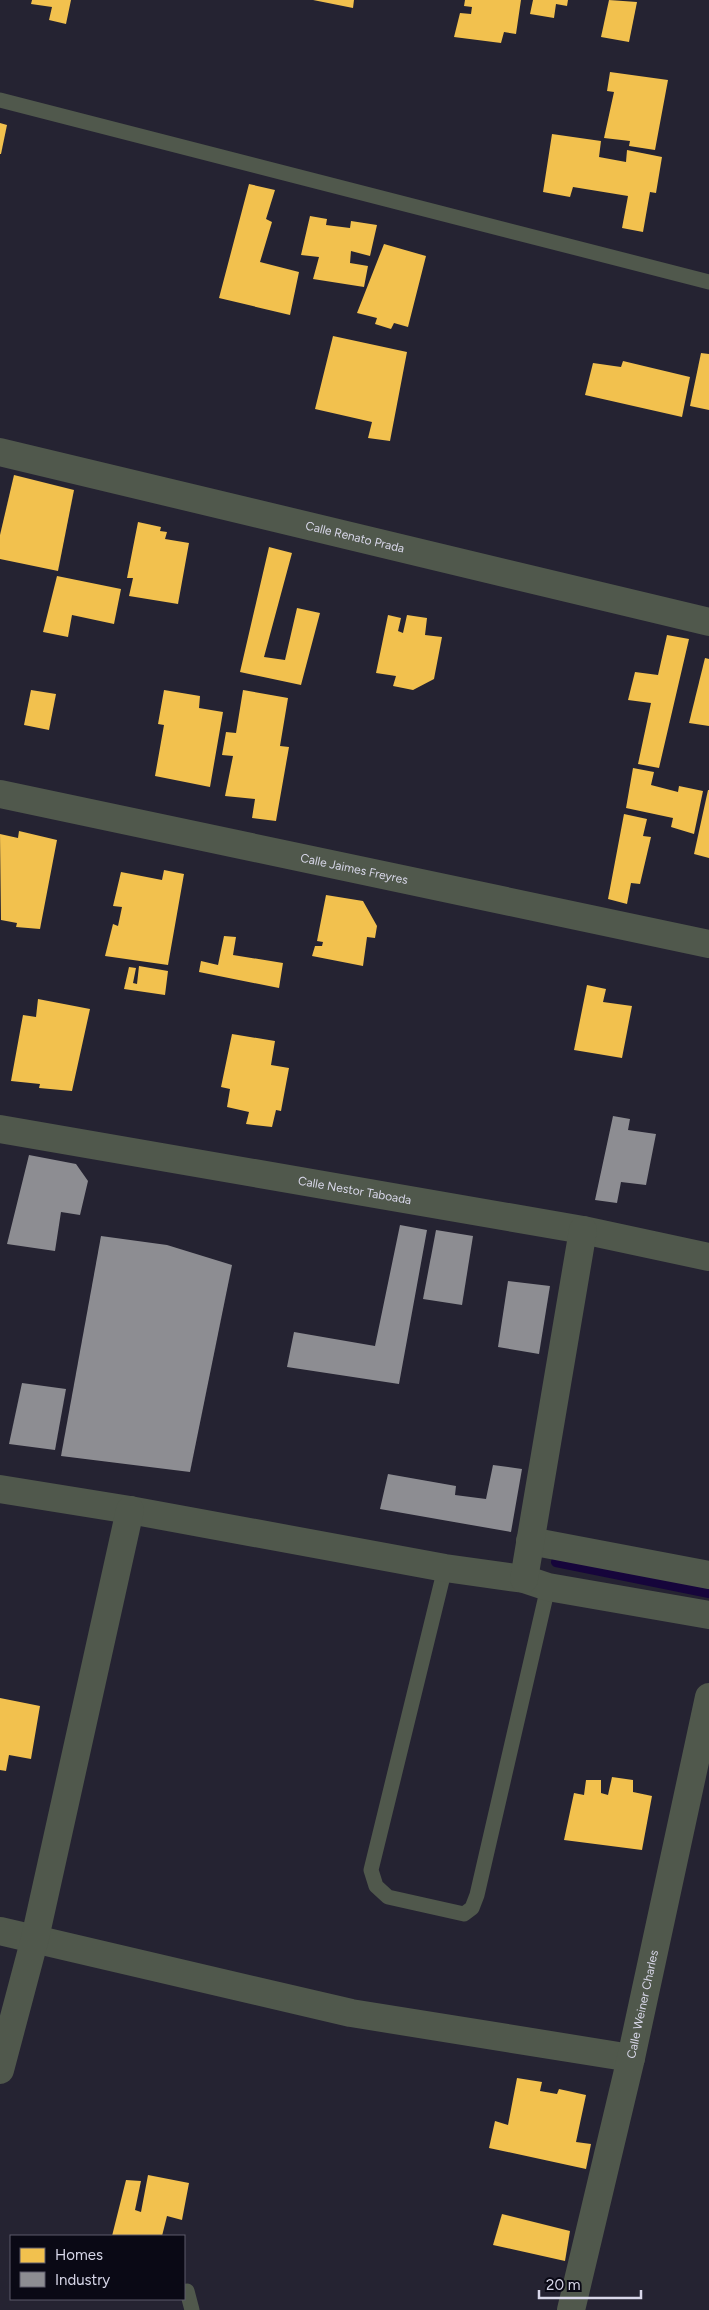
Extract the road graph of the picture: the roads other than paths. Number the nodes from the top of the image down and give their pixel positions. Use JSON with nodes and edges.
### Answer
{"nodes":[{"id":1,"x":0,"y":100,"type":"edge"},
{"id":2,"x":709,"y":282,"type":"edge"},
{"id":3,"x":0,"y":452,"type":"edge"},
{"id":4,"x":709,"y":622,"type":"edge"},
{"id":5,"x":0,"y":794,"type":"edge"},
{"id":6,"x":709,"y":944,"type":"edge"},
{"id":7,"x":0,"y":1129,"type":"edge"},
{"id":8,"x":583,"y":1230,"type":"junction"},
{"id":9,"x":709,"y":1257,"type":"edge"},
{"id":10,"x":0,"y":1489,"type":"edge"},
{"id":11,"x":130,"y":1510,"type":"junction"},
{"id":12,"x":530,"y":1541,"type":"junction"},
{"id":13,"x":446,"y":1568,"type":"junction"},
{"id":14,"x":709,"y":1575,"type":"edge"},
{"id":15,"x":536,"y":1583,"type":"junction"},
{"id":16,"x":709,"y":1615,"type":"edge"},
{"id":17,"x":709,"y":1697,"type":"edge"},
{"id":18,"x":0,"y":1931,"type":"edge"},
{"id":19,"x":35,"y":1938,"type":"junction"},
{"id":20,"x":631,"y":2058,"type":"junction"},
{"id":21,"x":0,"y":2070,"type":"edge"},
{"id":22,"x":186,"y":2291,"type":"dead end"},
{"id":23,"x":192,"y":2310,"type":"edge"},
{"id":24,"x":571,"y":2310,"type":"edge"}],
"edges":[{"from":1,"to":2,"type":"lane"},
{"from":3,"to":4,"type":"street","name":"Calle Renato Prada"},
{"from":5,"to":6,"type":"street","name":"Calle Jaimes Freyres"},
{"from":7,"to":8,"type":"street","name":"Calle Nestor Taboada"},
{"from":8,"to":9,"type":"street","name":"Calle Nestor Taboada"},
{"from":8,"to":12,"type":"street"},
{"from":10,"to":11,"type":"street"},
{"from":11,"to":13,"type":"street"},
{"from":11,"to":19,"type":"street"},
{"from":12,"to":14,"type":"street"},
{"from":12,"to":15,"type":"street"},
{"from":13,"to":15,"type":"street"},
{"from":13,"to":15,"type":"lane"},
{"from":15,"to":16,"type":"street"},
{"from":17,"to":20,"type":"street","name":"Calle Weiner Charles"},
{"from":18,"to":19,"type":"street"},
{"from":19,"to":20,"type":"street"},
{"from":19,"to":21,"type":"street"},
{"from":20,"to":24,"type":"street","name":"Calle Weiner Charles"},
{"from":22,"to":23,"type":"lane"}]}
